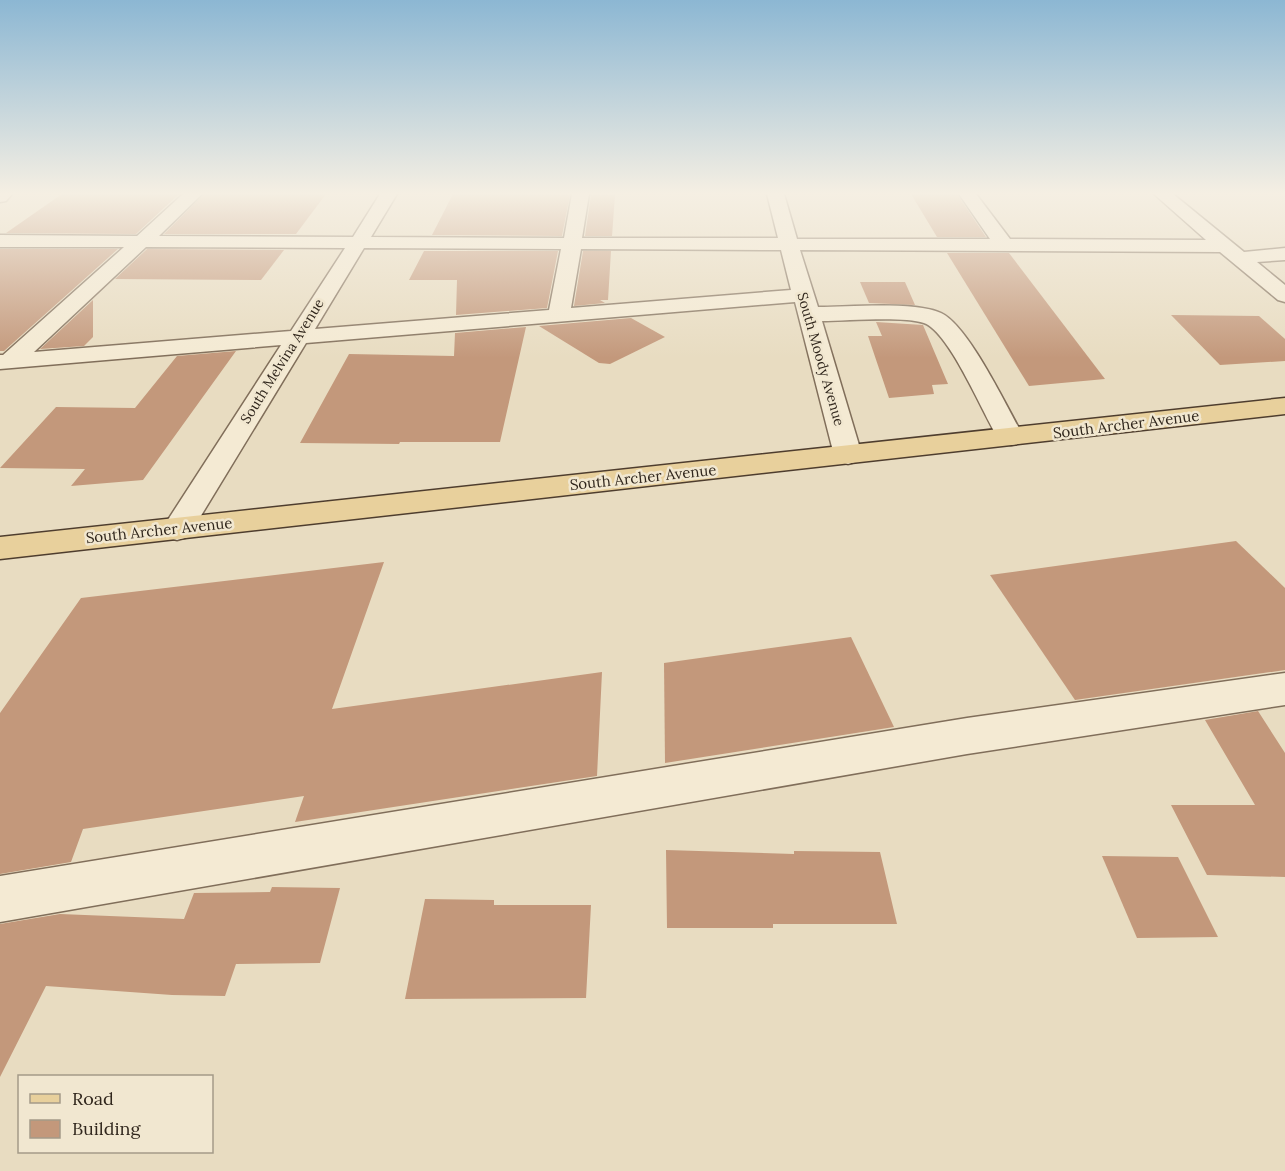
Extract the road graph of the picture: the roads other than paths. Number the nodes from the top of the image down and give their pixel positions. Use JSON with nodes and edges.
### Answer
{"nodes":[{"id":1,"x":134,"y":249,"type":"edge"},
{"id":2,"x":354,"y":249,"type":"edge"},
{"id":3,"x":571,"y":249,"type":"edge"},
{"id":4,"x":790,"y":249,"type":"edge"},
{"id":5,"x":1122,"y":249,"type":"edge"},
{"id":6,"x":1227,"y":249,"type":"edge"},
{"id":7,"x":1231,"y":252,"type":"junction"},
{"id":8,"x":1285,"y":254,"type":"edge"},
{"id":9,"x":1285,"y":296,"type":"edge"},
{"id":10,"x":806,"y":305,"type":"junction"},
{"id":11,"x":559,"y":315,"type":"junction"},
{"id":12,"x":297,"y":338,"type":"junction"},
{"id":13,"x":5,"y":362,"type":"edge"},
{"id":14,"x":1285,"y":406,"type":"edge"},
{"id":15,"x":1011,"y":437,"type":"junction"},
{"id":16,"x":849,"y":455,"type":"junction"},
{"id":17,"x":177,"y":529,"type":"junction"},
{"id":18,"x":0,"y":548,"type":"edge"},
{"id":19,"x":1285,"y":689,"type":"edge"},
{"id":20,"x":0,"y":899,"type":"edge"}],
"edges":[{"from":1,"to":13,"type":"street"},
{"from":2,"to":12,"type":"street","name":"South Melvina Avenue"},
{"from":3,"to":11,"type":"street"},
{"from":4,"to":10,"type":"street","name":"South Moody Avenue"},
{"from":5,"to":7,"type":"street"},
{"from":6,"to":7,"type":"street"},
{"from":7,"to":8,"type":"street"},
{"from":7,"to":9,"type":"street"},
{"from":10,"to":11,"type":"street"},
{"from":10,"to":15,"type":"street"},
{"from":10,"to":16,"type":"street","name":"South Moody Avenue"},
{"from":11,"to":12,"type":"street"},
{"from":12,"to":13,"type":"street"},
{"from":12,"to":17,"type":"street","name":"South Melvina Avenue"},
{"from":14,"to":15,"type":"main road","name":"South Archer Avenue"},
{"from":15,"to":16,"type":"main road","name":"South Archer Avenue"},
{"from":16,"to":17,"type":"main road","name":"South Archer Avenue"},
{"from":17,"to":18,"type":"main road","name":"South Archer Avenue"},
{"from":19,"to":20,"type":"street"}]}
